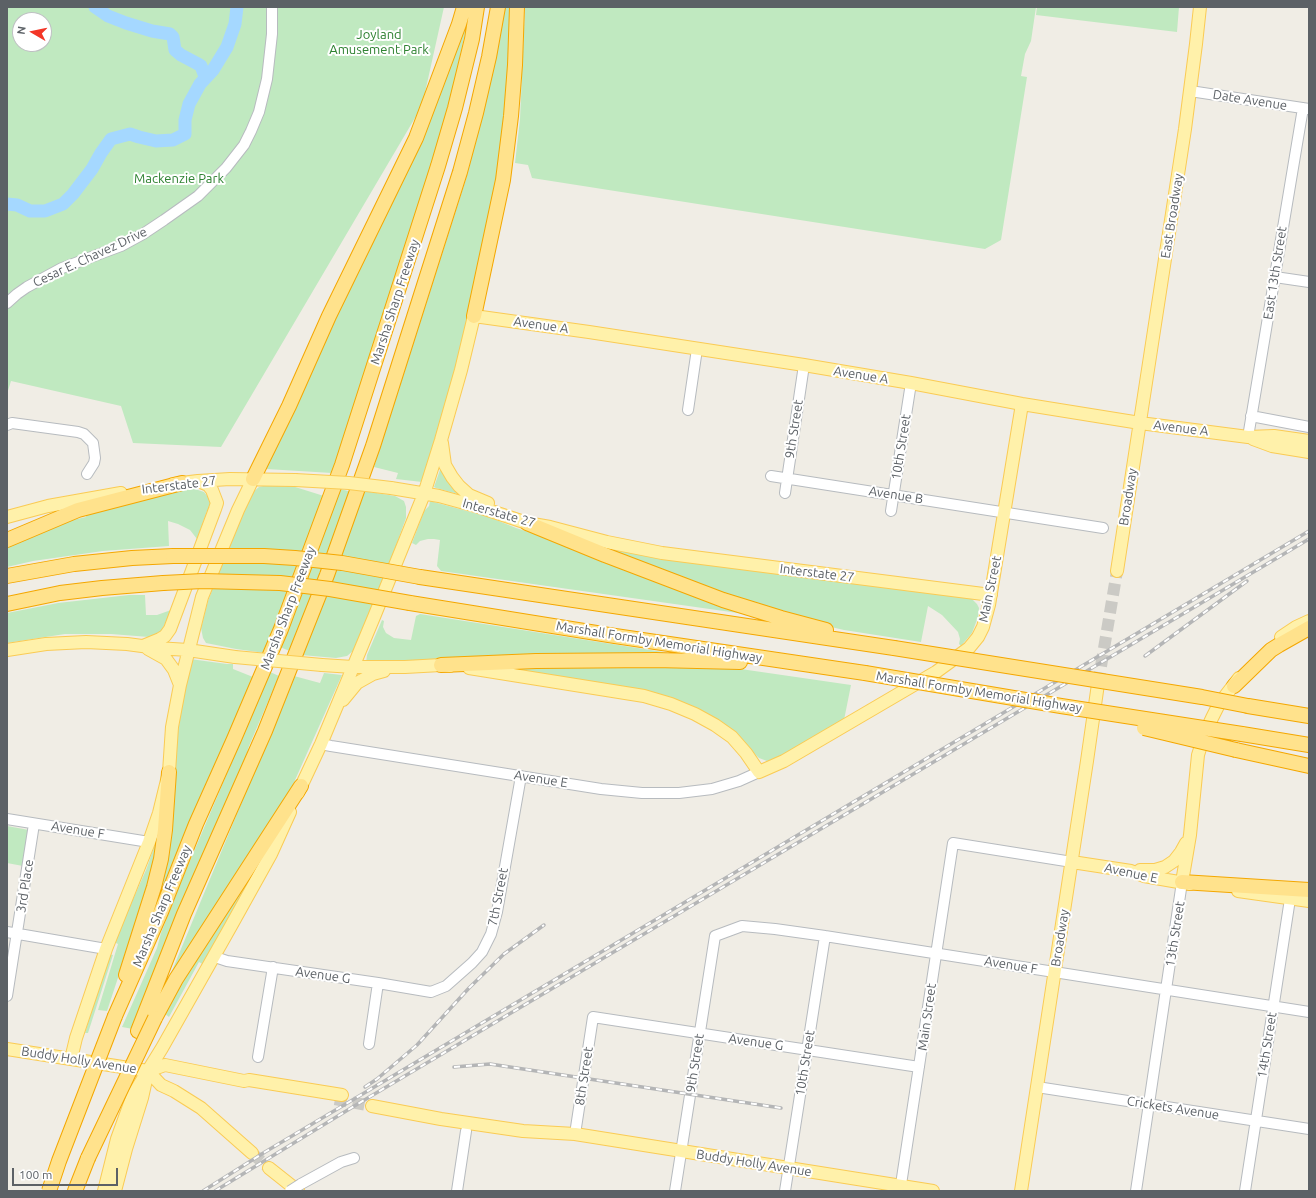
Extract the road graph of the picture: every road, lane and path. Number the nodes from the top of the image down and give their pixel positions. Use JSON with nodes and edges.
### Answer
{"nodes":[{"id":1,"x":272,"y":7,"type":"edge"},
{"id":2,"x":464,"y":7,"type":"edge"},
{"id":3,"x":478,"y":7,"type":"edge"},
{"id":4,"x":498,"y":7,"type":"edge"},
{"id":5,"x":517,"y":7,"type":"edge"},
{"id":6,"x":1200,"y":7,"type":"edge"},
{"id":7,"x":1190,"y":91,"type":"junction"},
{"id":8,"x":1306,"y":109,"type":"edge"},
{"id":9,"x":1275,"y":277,"type":"junction"},
{"id":10,"x":1309,"y":282,"type":"edge"},
{"id":11,"x":7,"y":303,"type":"edge"},
{"id":12,"x":474,"y":316,"type":"junction"},
{"id":13,"x":697,"y":349,"type":"junction"},
{"id":14,"x":804,"y":365,"type":"junction"},
{"id":15,"x":911,"y":383,"type":"junction"},
{"id":16,"x":1022,"y":404,"type":"junction"},
{"id":17,"x":688,"y":410,"type":"dead end"},
{"id":18,"x":1251,"y":416,"type":"junction"},
{"id":19,"x":1140,"y":423,"type":"junction"},
{"id":20,"x":10,"y":424,"type":"edge"},
{"id":21,"x":1309,"y":427,"type":"edge"},
{"id":22,"x":1248,"y":437,"type":"junction"},
{"id":23,"x":441,"y":440,"type":"junction"},
{"id":24,"x":1309,"y":440,"type":"edge"},
{"id":25,"x":1309,"y":452,"type":"edge"},
{"id":26,"x":87,"y":474,"type":"dead end"},
{"id":27,"x":771,"y":476,"type":"dead end"},
{"id":28,"x":253,"y":479,"type":"junction"},
{"id":29,"x":787,"y":479,"type":"junction"},
{"id":30,"x":198,"y":480,"type":"junction"},
{"id":31,"x":182,"y":482,"type":"junction"},
{"id":32,"x":785,"y":493,"type":"dead end"},
{"id":33,"x":424,"y":494,"type":"junction"},
{"id":34,"x":894,"y":495,"type":"junction"},
{"id":35,"x":892,"y":511,"type":"dead end"},
{"id":36,"x":1005,"y":513,"type":"junction"},
{"id":37,"x":508,"y":516,"type":"junction"},
{"id":38,"x":7,"y":517,"type":"edge"},
{"id":39,"x":527,"y":523,"type":"junction"},
{"id":40,"x":1103,"y":528,"type":"dead end"},
{"id":41,"x":7,"y":540,"type":"edge"},
{"id":42,"x":1117,"y":571,"type":"tunnel mouth"},
{"id":43,"x":7,"y":576,"type":"edge"},
{"id":44,"x":991,"y":595,"type":"junction"},
{"id":45,"x":7,"y":604,"type":"edge"},
{"id":46,"x":1309,"y":621,"type":"edge"},
{"id":47,"x":1309,"y":628,"type":"edge"},
{"id":48,"x":142,"y":646,"type":"junction"},
{"id":49,"x":894,"y":648,"type":"junction"},
{"id":50,"x":7,"y":650,"type":"edge"},
{"id":51,"x":188,"y":650,"type":"junction"},
{"id":52,"x":807,"y":664,"type":"junction"},
{"id":53,"x":441,"y":666,"type":"junction"},
{"id":54,"x":353,"y":667,"type":"junction"},
{"id":55,"x":405,"y":667,"type":"junction"},
{"id":56,"x":1098,"y":684,"type":"tunnel mouth"},
{"id":57,"x":180,"y":685,"type":"junction"},
{"id":58,"x":1234,"y":686,"type":"junction"},
{"id":59,"x":1249,"y":703,"type":"junction"},
{"id":60,"x":1061,"y":706,"type":"junction"},
{"id":61,"x":1309,"y":708,"type":"edge"},
{"id":62,"x":334,"y":712,"type":"junction"},
{"id":63,"x":1309,"y":716,"type":"edge"},
{"id":64,"x":321,"y":744,"type":"junction"},
{"id":65,"x":1309,"y":745,"type":"edge"},
{"id":66,"x":1309,"y":766,"type":"edge"},
{"id":67,"x":169,"y":772,"type":"junction"},
{"id":68,"x":759,"y":772,"type":"junction"},
{"id":69,"x":521,"y":776,"type":"junction"},
{"id":70,"x":301,"y":786,"type":"junction"},
{"id":71,"x":7,"y":819,"type":"edge"},
{"id":72,"x":34,"y":824,"type":"junction"},
{"id":73,"x":1190,"y":835,"type":"junction"},
{"id":74,"x":149,"y":842,"type":"junction"},
{"id":75,"x":954,"y":843,"type":"joint"},
{"id":76,"x":1072,"y":862,"type":"junction"},
{"id":77,"x":1130,"y":871,"type":"junction"},
{"id":78,"x":1182,"y":882,"type":"junction"},
{"id":79,"x":1309,"y":890,"type":"edge"},
{"id":80,"x":1290,"y":899,"type":"junction"},
{"id":81,"x":1309,"y":901,"type":"edge"},
{"id":82,"x":12,"y":933,"type":"edge"},
{"id":83,"x":715,"y":936,"type":"joint"},
{"id":84,"x":825,"y":936,"type":"junction"},
{"id":85,"x":106,"y":949,"type":"junction"},
{"id":86,"x":936,"y":953,"type":"junction"},
{"id":87,"x":214,"y":957,"type":"junction"},
{"id":88,"x":273,"y":967,"type":"junction"},
{"id":89,"x":1055,"y":972,"type":"junction"},
{"id":90,"x":378,"y":983,"type":"junction"},
{"id":91,"x":1166,"y":990,"type":"junction"},
{"id":92,"x":431,"y":992,"type":"joint"},
{"id":93,"x":7,"y":996,"type":"edge"},
{"id":94,"x":1273,"y":1006,"type":"junction"},
{"id":95,"x":1309,"y":1012,"type":"edge"},
{"id":96,"x":115,"y":1016,"type":"junction"},
{"id":97,"x":593,"y":1017,"type":"joint"},
{"id":98,"x":699,"y":1034,"type":"junction"},
{"id":99,"x":369,"y":1044,"type":"dead end"},
{"id":100,"x":7,"y":1049,"type":"edge"},
{"id":101,"x":807,"y":1050,"type":"junction"},
{"id":102,"x":258,"y":1057,"type":"dead end"},
{"id":103,"x":71,"y":1059,"type":"junction"},
{"id":104,"x":919,"y":1066,"type":"junction"},
{"id":105,"x":148,"y":1071,"type":"junction"},
{"id":106,"x":1037,"y":1087,"type":"junction"},
{"id":107,"x":338,"y":1097,"type":"tunnel mouth"},
{"id":108,"x":376,"y":1104,"type":"tunnel mouth"},
{"id":109,"x":1149,"y":1104,"type":"junction"},
{"id":110,"x":1256,"y":1121,"type":"junction"},
{"id":111,"x":1309,"y":1129,"type":"edge"},
{"id":112,"x":466,"y":1131,"type":"dead end"},
{"id":113,"x":575,"y":1134,"type":"junction"},
{"id":114,"x":681,"y":1151,"type":"junction"},
{"id":115,"x":252,"y":1153,"type":"tunnel mouth"},
{"id":116,"x":88,"y":1158,"type":"junction"},
{"id":117,"x":354,"y":1158,"type":"dead end"},
{"id":118,"x":270,"y":1168,"type":"tunnel mouth"},
{"id":119,"x":789,"y":1168,"type":"junction"},
{"id":120,"x":299,"y":1188,"type":"edge"},
{"id":121,"x":900,"y":1188,"type":"edge"},
{"id":122,"x":49,"y":1191,"type":"edge"},
{"id":123,"x":76,"y":1191,"type":"edge"},
{"id":124,"x":104,"y":1191,"type":"edge"},
{"id":125,"x":115,"y":1191,"type":"edge"},
{"id":126,"x":290,"y":1191,"type":"edge"},
{"id":127,"x":457,"y":1191,"type":"edge"},
{"id":128,"x":675,"y":1191,"type":"edge"},
{"id":129,"x":785,"y":1191,"type":"edge"},
{"id":130,"x":933,"y":1191,"type":"edge"},
{"id":131,"x":1021,"y":1191,"type":"edge"},
{"id":132,"x":1136,"y":1191,"type":"edge"},
{"id":133,"x":1244,"y":1191,"type":"edge"}],
"edges":[{"from":1,"to":11,"type":"street","name":"Cesar E. Chavez Drive"},
{"from":2,"to":28,"type":"highway"},
{"from":3,"to":96,"type":"highway","name":"Marsha Sharp Freeway"},
{"from":4,"to":116,"type":"highway","name":"Marsha Sharp Freeway","bridge":true},
{"from":5,"to":12,"type":"highway"},
{"from":6,"to":7,"type":"main road","name":"East Broadway"},
{"from":7,"to":8,"type":"street","name":"Date Avenue"},
{"from":7,"to":19,"type":"main road","name":"East Broadway"},
{"from":8,"to":9,"type":"street","name":"East 13th Street"},
{"from":9,"to":10,"type":"street"},
{"from":9,"to":18,"type":"street","name":"East 13th Street"},
{"from":12,"to":13,"type":"main road","name":"Avenue A"},
{"from":12,"to":23,"type":"main road"},
{"from":13,"to":14,"type":"main road","name":"Avenue A"},
{"from":13,"to":17,"type":"street"},
{"from":14,"to":15,"type":"main road","name":"Avenue A"},
{"from":14,"to":29,"type":"street","name":"9th Street"},
{"from":15,"to":16,"type":"main road","name":"Avenue A"},
{"from":15,"to":34,"type":"street","name":"10th Street"},
{"from":16,"to":19,"type":"main road","name":"Avenue A"},
{"from":16,"to":36,"type":"main road","name":"Main Street"},
{"from":18,"to":21,"type":"street"},
{"from":18,"to":22,"type":"street","name":"East 13th Street"},
{"from":19,"to":22,"type":"main road","name":"Avenue A"},
{"from":19,"to":42,"type":"main road","name":"Broadway"},
{"from":20,"to":26,"type":"street"},
{"from":22,"to":24,"type":"main road","name":"Avenue A"},
{"from":22,"to":25,"type":"main road","name":"Avenue A"},
{"from":23,"to":33,"type":"main road"},
{"from":23,"to":37,"type":"main road"},
{"from":27,"to":29,"type":"street","name":"Avenue B"},
{"from":28,"to":30,"type":"main road","name":"Interstate 27"},
{"from":28,"to":33,"type":"main road","name":"Interstate 27","bridge":true},
{"from":28,"to":51,"type":"main road"},
{"from":29,"to":32,"type":"street","name":"9th Street"},
{"from":29,"to":34,"type":"street","name":"Avenue B"},
{"from":30,"to":31,"type":"main road","name":"Interstate 27"},
{"from":30,"to":48,"type":"main road"},
{"from":31,"to":38,"type":"main road","name":"Interstate 27"},
{"from":31,"to":41,"type":"highway"},
{"from":33,"to":37,"type":"main road","name":"Interstate 27"},
{"from":33,"to":54,"type":"main road"},
{"from":34,"to":35,"type":"street","name":"10th Street"},
{"from":34,"to":36,"type":"street","name":"Avenue B"},
{"from":36,"to":40,"type":"street","name":"Avenue B"},
{"from":36,"to":44,"type":"main road","name":"Main Street"},
{"from":37,"to":39,"type":"main road","name":"Interstate 27"},
{"from":39,"to":44,"type":"main road","name":"Interstate 27"},
{"from":39,"to":49,"type":"highway"},
{"from":43,"to":49,"type":"highway","bridge":true},
{"from":44,"to":68,"type":"main road","name":"Main Street"},
{"from":45,"to":52,"type":"highway","name":"Marshall Formby Memorial Highway","bridge":true},
{"from":46,"to":58,"type":"main road"},
{"from":47,"to":58,"type":"highway"},
{"from":48,"to":50,"type":"main road"},
{"from":48,"to":51,"type":"main road"},
{"from":48,"to":57,"type":"main road"},
{"from":49,"to":59,"type":"highway","bridge":true},
{"from":51,"to":54,"type":"main road","bridge":true},
{"from":51,"to":57,"type":"main road"},
{"from":52,"to":53,"type":"highway"},
{"from":52,"to":60,"type":"highway","name":"Marshall Formby Memorial Highway","bridge":true},
{"from":53,"to":55,"type":"main road"},
{"from":53,"to":68,"type":"main road"},
{"from":54,"to":55,"type":"main road"},
{"from":54,"to":62,"type":"main road"},
{"from":55,"to":62,"type":"main road"},
{"from":56,"to":76,"type":"main road","name":"Broadway"},
{"from":57,"to":67,"type":"main road"},
{"from":58,"to":73,"type":"main road","name":"13th Street"},
{"from":59,"to":61,"type":"highway"},
{"from":59,"to":63,"type":"highway"},
{"from":60,"to":65,"type":"highway","name":"Marshall Formby Memorial Highway","bridge":true},
{"from":60,"to":66,"type":"highway","bridge":true},
{"from":62,"to":64,"type":"main road"},
{"from":64,"to":69,"type":"street","name":"Avenue E"},
{"from":64,"to":70,"type":"main road"},
{"from":67,"to":74,"type":"main road"},
{"from":67,"to":96,"type":"highway"},
{"from":68,"to":69,"type":"street","name":"Avenue E"},
{"from":69,"to":92,"type":"street","name":"7th Street"},
{"from":70,"to":87,"type":"main road"},
{"from":70,"to":116,"type":"highway","bridge":true},
{"from":71,"to":72,"type":"street","name":"Avenue F"},
{"from":72,"to":74,"type":"street","name":"Avenue F"},
{"from":72,"to":82,"type":"street","name":"3rd Place"},
{"from":73,"to":77,"type":"main road"},
{"from":73,"to":78,"type":"main road","name":"13th Street"},
{"from":74,"to":85,"type":"main road"},
{"from":75,"to":76,"type":"street","name":"Avenue E"},
{"from":75,"to":86,"type":"street","name":"Main Street"},
{"from":76,"to":77,"type":"main road","name":"Avenue E"},
{"from":76,"to":89,"type":"main road","name":"Broadway"},
{"from":77,"to":78,"type":"main road","name":"Avenue E"},
{"from":78,"to":79,"type":"highway"},
{"from":78,"to":80,"type":"main road","name":"Avenue E"},
{"from":78,"to":91,"type":"street","name":"13th Street"},
{"from":80,"to":81,"type":"main road","name":"Avenue E"},
{"from":80,"to":94,"type":"street","name":"14th Street"},
{"from":82,"to":85,"type":"street"},
{"from":82,"to":93,"type":"street","name":"3rd Place"},
{"from":83,"to":84,"type":"street","name":"Avenue F"},
{"from":83,"to":98,"type":"street","name":"9th Street"},
{"from":84,"to":86,"type":"street","name":"Avenue F"},
{"from":84,"to":101,"type":"street","name":"10th Street"},
{"from":85,"to":103,"type":"main road"},
{"from":86,"to":89,"type":"street","name":"Avenue F"},
{"from":86,"to":104,"type":"street","name":"Main Street"},
{"from":87,"to":88,"type":"street","name":"Avenue G"},
{"from":87,"to":105,"type":"main road"},
{"from":88,"to":90,"type":"street","name":"Avenue G"},
{"from":88,"to":102,"type":"street"},
{"from":89,"to":91,"type":"street","name":"Avenue F"},
{"from":89,"to":106,"type":"main road","name":"Broadway"},
{"from":90,"to":92,"type":"street","name":"Avenue G"},
{"from":90,"to":99,"type":"street"},
{"from":91,"to":94,"type":"street","name":"Avenue F"},
{"from":91,"to":109,"type":"street","name":"13th Street"},
{"from":94,"to":95,"type":"street","name":"Avenue F"},
{"from":94,"to":110,"type":"street","name":"14th Street"},
{"from":96,"to":122,"type":"highway","name":"Marsha Sharp Freeway","bridge":true},
{"from":97,"to":98,"type":"street","name":"Avenue G"},
{"from":97,"to":113,"type":"street","name":"8th Street"},
{"from":98,"to":101,"type":"street","name":"Avenue G"},
{"from":98,"to":114,"type":"street","name":"9th Street"},
{"from":100,"to":103,"type":"main road","name":"Buddy Holly Avenue"},
{"from":101,"to":104,"type":"street","name":"Avenue G"},
{"from":101,"to":119,"type":"street","name":"10th Street"},
{"from":103,"to":105,"type":"main road","name":"Buddy Holly Avenue"},
{"from":104,"to":121,"type":"street","name":"Main Street"},
{"from":105,"to":107,"type":"main road","name":"Buddy Holly Avenue"},
{"from":105,"to":115,"type":"main road"},
{"from":105,"to":124,"type":"main road"},
{"from":105,"to":125,"type":"main road"},
{"from":106,"to":109,"type":"street","name":"Crickets Avenue"},
{"from":106,"to":131,"type":"main road","name":"Broadway"},
{"from":108,"to":113,"type":"main road","name":"Buddy Holly Avenue"},
{"from":109,"to":110,"type":"street","name":"Crickets Avenue"},
{"from":109,"to":132,"type":"street","name":"13th Street"},
{"from":110,"to":111,"type":"street","name":"Crickets Avenue"},
{"from":110,"to":133,"type":"street","name":"14th Street"},
{"from":112,"to":127,"type":"street"},
{"from":113,"to":114,"type":"main road","name":"Buddy Holly Avenue"},
{"from":114,"to":119,"type":"main road","name":"Buddy Holly Avenue"},
{"from":114,"to":128,"type":"street","name":"9th Street"},
{"from":116,"to":123,"type":"highway","name":"Marsha Sharp Freeway"},
{"from":117,"to":120,"type":"street"},
{"from":118,"to":120,"type":"main road"},
{"from":119,"to":121,"type":"main road","name":"Buddy Holly Avenue"},
{"from":119,"to":129,"type":"street","name":"10th Street"},
{"from":120,"to":126,"type":"street","bridge":true},
{"from":121,"to":130,"type":"main road","name":"Buddy Holly Avenue"}]}
